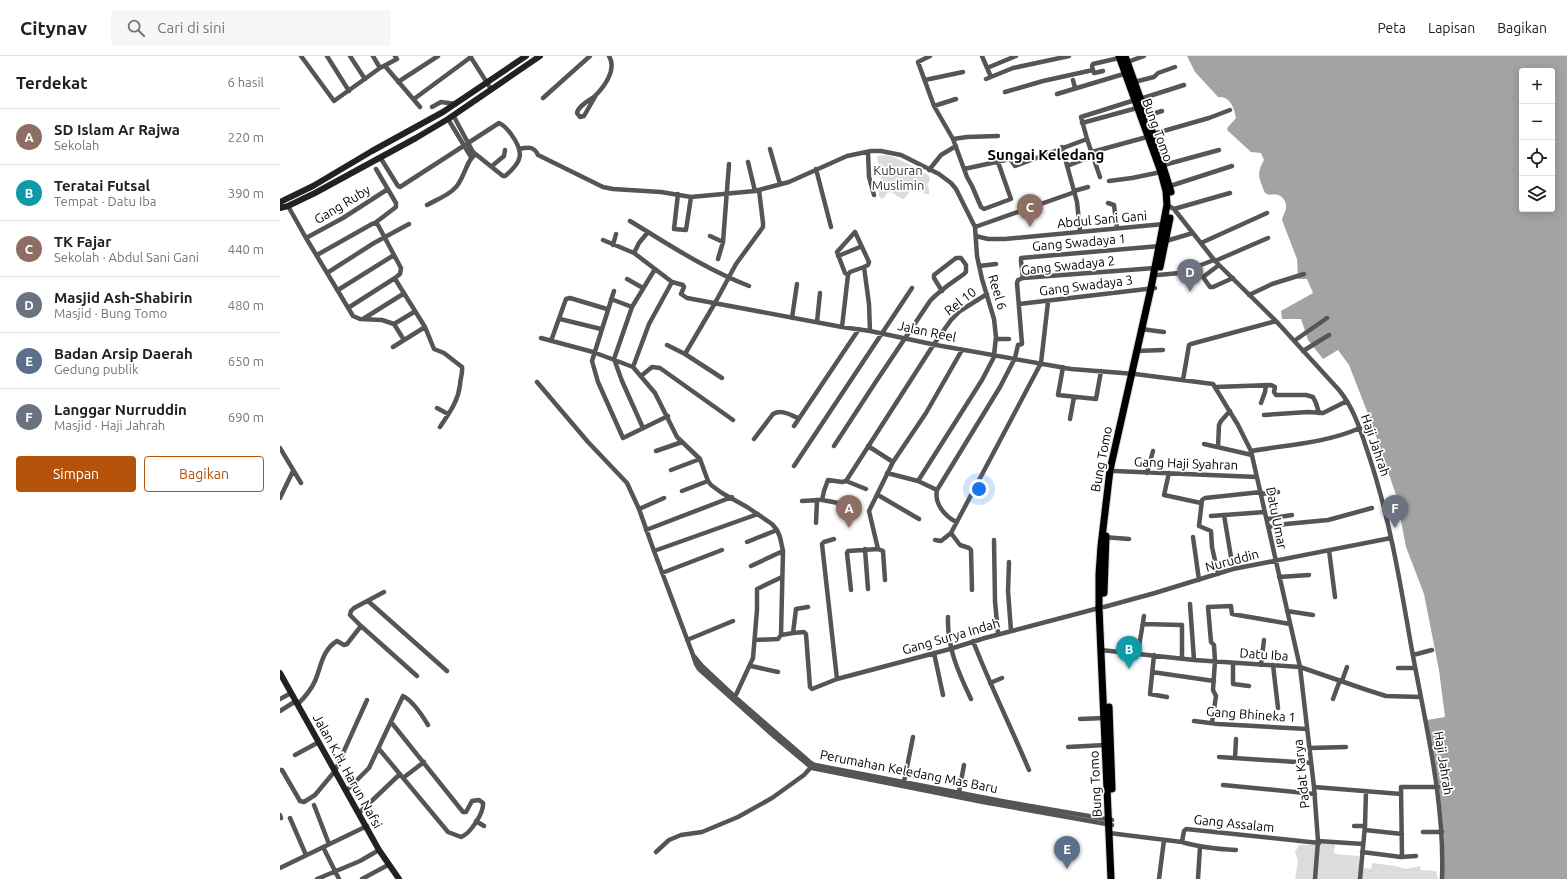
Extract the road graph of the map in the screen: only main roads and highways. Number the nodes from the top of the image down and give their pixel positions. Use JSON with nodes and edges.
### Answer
{"nodes":[{"id":1,"x":526,"y":56,"type":"edge"},
{"id":2,"x":540,"y":56,"type":"edge"},
{"id":3,"x":1122,"y":59,"type":"edge"},
{"id":4,"x":1128,"y":73,"type":"junction"},
{"id":5,"x":1138,"y":100,"type":"junction"},
{"id":6,"x":1151,"y":136,"type":"junction"},
{"id":7,"x":280,"y":202,"type":"edge"},
{"id":8,"x":1171,"y":207,"type":"junction"},
{"id":9,"x":280,"y":208,"type":"edge"},
{"id":10,"x":1153,"y":288,"type":"junction"},
{"id":11,"x":1133,"y":374,"type":"junction"},
{"id":12,"x":1108,"y":497,"type":"junction"},
{"id":13,"x":280,"y":673,"type":"edge"},
{"id":14,"x":1104,"y":674,"type":"junction"},
{"id":15,"x":282,"y":682,"type":"edge"},
{"id":16,"x":1106,"y":740,"type":"junction"},
{"id":17,"x":1111,"y":826,"type":"junction"},
{"id":18,"x":399,"y":879,"type":"edge"},
{"id":19,"x":1111,"y":879,"type":"edge"},
{"id":20,"x":1116,"y":879,"type":"edge"}],
"edges":[{"from":1,"to":7,"type":"main road"},
{"from":2,"to":9,"type":"main road"},
{"from":3,"to":4,"type":"main road","name":"Bung Tomo"},
{"from":4,"to":5,"type":"main road","name":"Bung Tomo"},
{"from":4,"to":5,"type":"main road","name":"Bung Tomo"},
{"from":5,"to":6,"type":"main road","name":"Bung Tomo"},
{"from":5,"to":6,"type":"main road","name":"Bung Tomo"},
{"from":6,"to":8,"type":"main road","name":"Bung Tomo"},
{"from":8,"to":10,"type":"main road","name":"Bung Tomo"},
{"from":8,"to":10,"type":"main road","name":"Bung Tomo"},
{"from":10,"to":11,"type":"main road","name":"Bung Tomo"},
{"from":11,"to":12,"type":"main road","name":"Bung Tomo"},
{"from":11,"to":12,"type":"main road","name":"Bung Tomo"},
{"from":12,"to":14,"type":"main road","name":"Bung Tomo"},
{"from":13,"to":15,"type":"main road","name":"Jalan K.H. Harun Nafsi"},
{"from":14,"to":16,"type":"main road","name":"Bung Tomo"},
{"from":14,"to":16,"type":"main road","name":"Bung Tomo"},
{"from":15,"to":18,"type":"main road","name":"Jalan K.H. Harun Nafsi"},
{"from":16,"to":17,"type":"main road","name":"Bung Tomo"},
{"from":17,"to":19,"type":"main road","name":"Bung Tomo"},
{"from":17,"to":20,"type":"main road","name":"Bung Tomo"}]}
